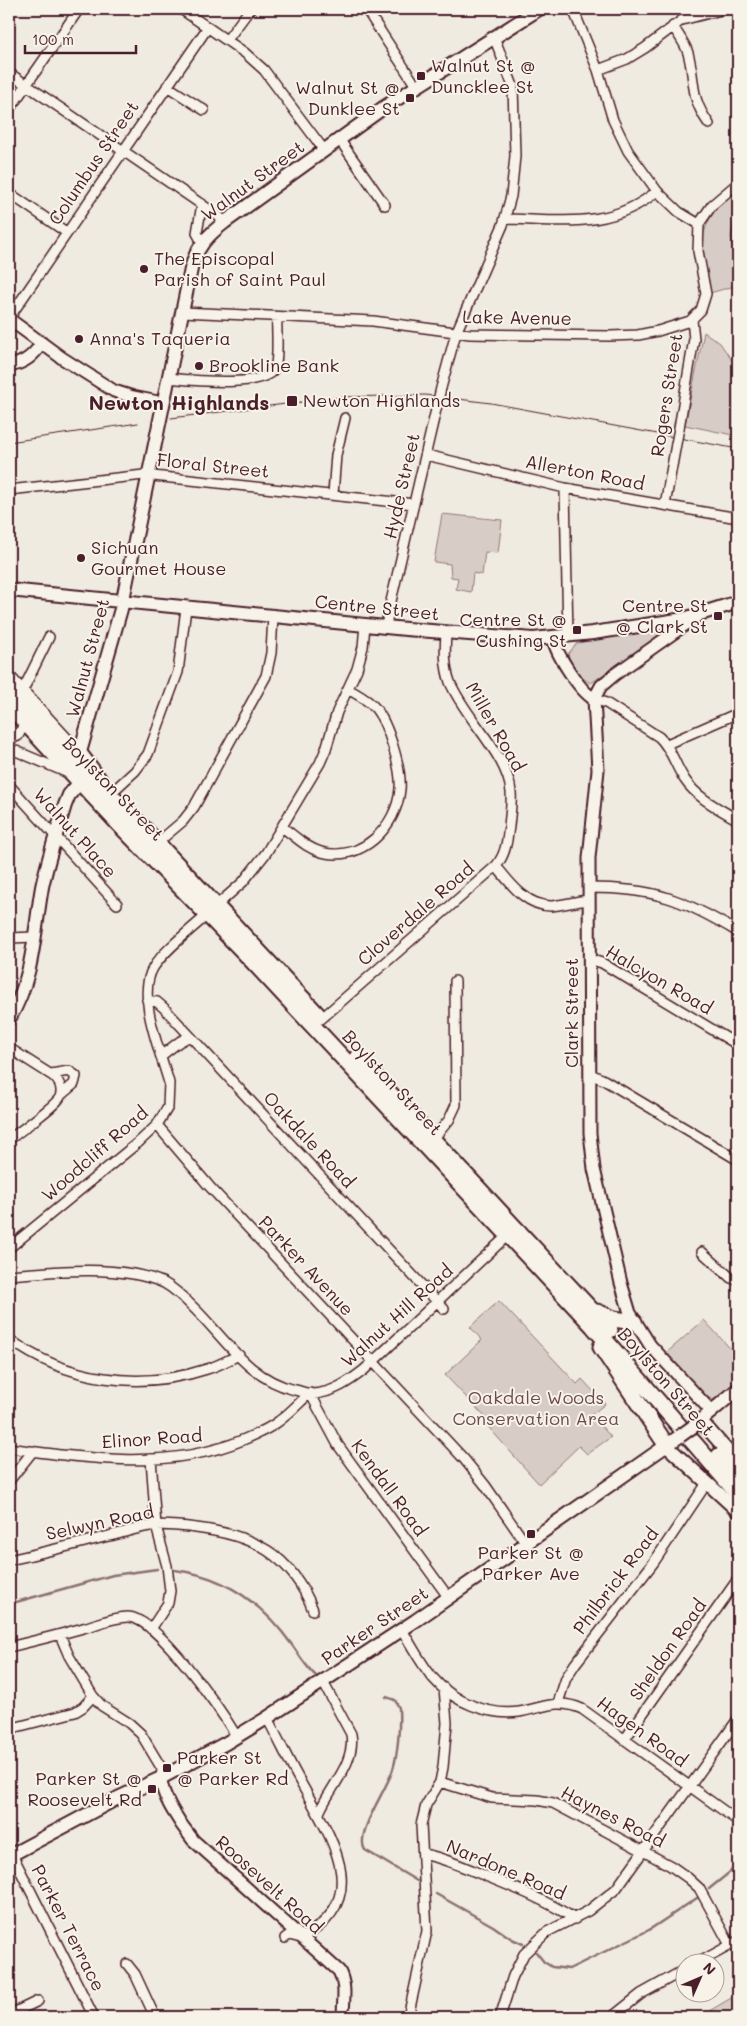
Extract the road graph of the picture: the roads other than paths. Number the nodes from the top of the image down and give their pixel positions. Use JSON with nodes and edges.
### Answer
{"nodes":[{"id":1,"x":79,"y":9,"type":"edge"},
{"id":2,"x":181,"y":9,"type":"edge"},
{"id":3,"x":250,"y":9,"type":"edge"},
{"id":4,"x":366,"y":9,"type":"edge"},
{"id":5,"x":539,"y":9,"type":"edge"},
{"id":6,"x":573,"y":9,"type":"edge"},
{"id":7,"x":724,"y":9,"type":"edge"},
{"id":8,"x":672,"y":26,"type":"junction"},
{"id":9,"x":208,"y":27,"type":"junction"},
{"id":10,"x":494,"y":37,"type":"junction"},
{"id":11,"x":227,"y":40,"type":"junction"},
{"id":12,"x":598,"y":70,"type":"junction"},
{"id":13,"x":9,"y":73,"type":"edge"},
{"id":14,"x":26,"y":84,"type":"junction"},
{"id":15,"x":167,"y":86,"type":"junction"},
{"id":16,"x":416,"y":86,"type":"junction"},
{"id":17,"x":9,"y":110,"type":"edge"},
{"id":18,"x":204,"y":110,"type":"dead end"},
{"id":19,"x":709,"y":124,"type":"dead end"},
{"id":20,"x":339,"y":139,"type":"junction"},
{"id":21,"x":324,"y":150,"type":"junction"},
{"id":22,"x":123,"y":151,"type":"junction"},
{"id":23,"x":738,"y":183,"type":"edge"},
{"id":24,"x":656,"y":191,"type":"junction"},
{"id":25,"x":9,"y":193,"type":"edge"},
{"id":26,"x":202,"y":204,"type":"junction"},
{"id":27,"x":385,"y":205,"type":"dead end"},
{"id":28,"x":505,"y":219,"type":"junction"},
{"id":29,"x":225,"y":222,"type":"junction"},
{"id":30,"x":699,"y":224,"type":"junction"},
{"id":31,"x":66,"y":232,"type":"junction"},
{"id":32,"x":202,"y":242,"type":"junction"},
{"id":33,"x":182,"y":312,"type":"junction"},
{"id":34,"x":277,"y":316,"type":"junction"},
{"id":35,"x":9,"y":318,"type":"edge"},
{"id":36,"x":692,"y":320,"type":"junction"},
{"id":37,"x":456,"y":333,"type":"junction"},
{"id":38,"x":42,"y":343,"type":"junction"},
{"id":39,"x":9,"y":366,"type":"edge"},
{"id":40,"x":168,"y":378,"type":"junction"},
{"id":41,"x":162,"y":403,"type":"junction"},
{"id":42,"x":345,"y":418,"type":"dead end"},
{"id":43,"x":426,"y":455,"type":"junction"},
{"id":44,"x":148,"y":475,"type":"junction"},
{"id":45,"x":565,"y":488,"type":"junction"},
{"id":46,"x":9,"y":490,"type":"edge"},
{"id":47,"x":333,"y":494,"type":"junction"},
{"id":48,"x":414,"y":504,"type":"junction"},
{"id":49,"x":665,"y":505,"type":"junction"},
{"id":50,"x":738,"y":518,"type":"edge"},
{"id":51,"x":9,"y":590,"type":"edge"},
{"id":52,"x":122,"y":602,"type":"junction"},
{"id":53,"x":738,"y":602,"type":"edge"},
{"id":54,"x":186,"y":608,"type":"junction"},
{"id":55,"x":273,"y":616,"type":"junction"},
{"id":56,"x":697,"y":616,"type":"junction"},
{"id":57,"x":365,"y":625,"type":"junction"},
{"id":58,"x":386,"y":627,"type":"junction"},
{"id":59,"x":446,"y":633,"type":"junction"},
{"id":60,"x":568,"y":636,"type":"junction"},
{"id":61,"x":49,"y":637,"type":"dead end"},
{"id":62,"x":553,"y":638,"type":"junction"},
{"id":63,"x":9,"y":675,"type":"edge"},
{"id":64,"x":348,"y":689,"type":"junction"},
{"id":65,"x":16,"y":690,"type":"edge"},
{"id":66,"x":594,"y":699,"type":"junction"},
{"id":67,"x":9,"y":705,"type":"edge"},
{"id":68,"x":738,"y":714,"type":"edge"},
{"id":69,"x":25,"y":723,"type":"junction"},
{"id":70,"x":9,"y":740,"type":"edge"},
{"id":71,"x":667,"y":744,"type":"junction"},
{"id":72,"x":9,"y":748,"type":"edge"},
{"id":73,"x":80,"y":752,"type":"junction"},
{"id":74,"x":77,"y":779,"type":"junction"},
{"id":75,"x":9,"y":785,"type":"edge"},
{"id":76,"x":110,"y":794,"type":"junction"},
{"id":77,"x":738,"y":820,"type":"edge"},
{"id":78,"x":282,"y":827,"type":"junction"},
{"id":79,"x":56,"y":837,"type":"junction"},
{"id":80,"x":157,"y":843,"type":"junction"},
{"id":81,"x":496,"y":866,"type":"junction"},
{"id":82,"x":589,"y":888,"type":"junction"},
{"id":83,"x":589,"y":900,"type":"junction"},
{"id":84,"x":117,"y":904,"type":"dead end"},
{"id":85,"x":212,"y":910,"type":"junction"},
{"id":86,"x":738,"y":932,"type":"edge"},
{"id":87,"x":35,"y":937,"type":"junction"},
{"id":88,"x":9,"y":938,"type":"edge"},
{"id":89,"x":589,"y":959,"type":"junction"},
{"id":90,"x":455,"y":981,"type":"dead end"},
{"id":91,"x":147,"y":1000,"type":"junction"},
{"id":92,"x":321,"y":1018,"type":"junction"},
{"id":93,"x":9,"y":1019,"type":"edge"},
{"id":94,"x":190,"y":1036,"type":"junction"},
{"id":95,"x":738,"y":1045,"type":"edge"},
{"id":96,"x":9,"y":1048,"type":"edge"},
{"id":97,"x":162,"y":1055,"type":"junction"},
{"id":98,"x":50,"y":1074,"type":"junction"},
{"id":99,"x":590,"y":1074,"type":"junction"},
{"id":100,"x":61,"y":1095,"type":"junction"},
{"id":101,"x":157,"y":1125,"type":"junction"},
{"id":102,"x":433,"y":1139,"type":"junction"},
{"id":103,"x":9,"y":1140,"type":"edge"},
{"id":104,"x":738,"y":1160,"type":"edge"},
{"id":105,"x":508,"y":1235,"type":"junction"},
{"id":106,"x":9,"y":1248,"type":"edge"},
{"id":107,"x":702,"y":1252,"type":"dead end"},
{"id":108,"x":9,"y":1275,"type":"edge"},
{"id":109,"x":738,"y":1280,"type":"edge"},
{"id":110,"x":438,"y":1302,"type":"junction"},
{"id":111,"x":574,"y":1306,"type":"junction"},
{"id":112,"x":444,"y":1309,"type":"dead end"},
{"id":113,"x":593,"y":1311,"type":"junction"},
{"id":114,"x":634,"y":1322,"type":"junction"},
{"id":115,"x":9,"y":1339,"type":"edge"},
{"id":116,"x":239,"y":1355,"type":"junction"},
{"id":117,"x":373,"y":1362,"type":"junction"},
{"id":118,"x":738,"y":1389,"type":"edge"},
{"id":119,"x":310,"y":1393,"type":"junction"},
{"id":120,"x":712,"y":1412,"type":"junction"},
{"id":121,"x":700,"y":1422,"type":"junction"},
{"id":122,"x":667,"y":1446,"type":"junction"},
{"id":123,"x":9,"y":1448,"type":"edge"},
{"id":124,"x":33,"y":1451,"type":"junction"},
{"id":125,"x":151,"y":1459,"type":"junction"},
{"id":126,"x":737,"y":1460,"type":"edge"},
{"id":127,"x":738,"y":1478,"type":"edge"},
{"id":128,"x":9,"y":1481,"type":"edge"},
{"id":129,"x":707,"y":1483,"type":"junction"},
{"id":130,"x":738,"y":1494,"type":"edge"},
{"id":131,"x":738,"y":1512,"type":"edge"},
{"id":132,"x":156,"y":1526,"type":"junction"},
{"id":133,"x":526,"y":1544,"type":"junction"},
{"id":134,"x":9,"y":1560,"type":"edge"},
{"id":135,"x":738,"y":1579,"type":"edge"},
{"id":136,"x":449,"y":1598,"type":"junction"},
{"id":137,"x":313,"y":1610,"type":"dead end"},
{"id":138,"x":151,"y":1629,"type":"junction"},
{"id":139,"x":402,"y":1630,"type":"junction"},
{"id":140,"x":60,"y":1635,"type":"junction"},
{"id":141,"x":9,"y":1647,"type":"edge"},
{"id":142,"x":322,"y":1682,"type":"junction"},
{"id":143,"x":444,"y":1688,"type":"junction"},
{"id":144,"x":93,"y":1696,"type":"junction"},
{"id":145,"x":558,"y":1703,"type":"junction"},
{"id":146,"x":267,"y":1718,"type":"junction"},
{"id":147,"x":738,"y":1719,"type":"edge"},
{"id":148,"x":9,"y":1729,"type":"edge"},
{"id":149,"x":237,"y":1737,"type":"junction"},
{"id":150,"x":625,"y":1739,"type":"junction"},
{"id":151,"x":161,"y":1778,"type":"junction"},
{"id":152,"x":440,"y":1782,"type":"junction"},
{"id":153,"x":691,"y":1787,"type":"junction"},
{"id":154,"x":319,"y":1813,"type":"junction"},
{"id":155,"x":738,"y":1821,"type":"edge"},
{"id":156,"x":644,"y":1851,"type":"junction"},
{"id":157,"x":423,"y":1854,"type":"junction"},
{"id":158,"x":11,"y":1855,"type":"edge"},
{"id":159,"x":575,"y":1919,"type":"junction"},
{"id":160,"x":285,"y":1938,"type":"dead end"},
{"id":161,"x":301,"y":1938,"type":"junction"},
{"id":162,"x":734,"y":1943,"type":"edge"},
{"id":163,"x":714,"y":1954,"type":"edge"},
{"id":164,"x":127,"y":1964,"type":"dead end"},
{"id":165,"x":674,"y":1976,"type":"edge"},
{"id":166,"x":38,"y":2001,"type":"dead end"},
{"id":167,"x":9,"y":2015,"type":"edge"},
{"id":168,"x":94,"y":2017,"type":"edge"},
{"id":169,"x":155,"y":2017,"type":"edge"},
{"id":170,"x":342,"y":2017,"type":"edge"},
{"id":171,"x":408,"y":2017,"type":"edge"},
{"id":172,"x":500,"y":2017,"type":"edge"},
{"id":173,"x":612,"y":2017,"type":"edge"}],
"edges":[{"from":1,"to":14,"type":"street"},
{"from":2,"to":9,"type":"street"},
{"from":3,"to":11,"type":"street"},
{"from":4,"to":16,"type":"street"},
{"from":5,"to":10,"type":"main road","name":"Walnut Street"},
{"from":6,"to":12,"type":"street"},
{"from":7,"to":8,"type":"street"},
{"from":8,"to":12,"type":"street"},
{"from":8,"to":19,"type":"street"},
{"from":9,"to":11,"type":"street"},
{"from":9,"to":15,"type":"street","name":"Columbus Street"},
{"from":10,"to":16,"type":"main road","name":"Walnut Street"},
{"from":10,"to":28,"type":"street","name":"Hyde Street"},
{"from":11,"to":21,"type":"street"},
{"from":12,"to":24,"type":"street"},
{"from":13,"to":14,"type":"street"},
{"from":14,"to":17,"type":"street"},
{"from":14,"to":22,"type":"street"},
{"from":15,"to":18,"type":"street"},
{"from":15,"to":22,"type":"street","name":"Columbus Street"},
{"from":16,"to":20,"type":"main road","name":"Walnut Street"},
{"from":20,"to":21,"type":"main road","name":"Walnut Street"},
{"from":20,"to":27,"type":"street"},
{"from":21,"to":29,"type":"main road","name":"Walnut Street"},
{"from":22,"to":26,"type":"street"},
{"from":22,"to":31,"type":"street","name":"Columbus Street"},
{"from":23,"to":30,"type":"street"},
{"from":24,"to":28,"type":"street"},
{"from":24,"to":30,"type":"street"},
{"from":25,"to":31,"type":"street"},
{"from":26,"to":29,"type":"street"},
{"from":26,"to":32,"type":"street"},
{"from":28,"to":37,"type":"street","name":"Hyde Street"},
{"from":29,"to":32,"type":"main road","name":"Walnut Street"},
{"from":30,"to":36,"type":"street"},
{"from":31,"to":35,"type":"street","name":"Columbus Street"},
{"from":32,"to":33,"type":"main road","name":"Walnut Street"},
{"from":33,"to":34,"type":"street","name":"Lake Avenue"},
{"from":33,"to":40,"type":"main road","name":"Walnut Street"},
{"from":34,"to":37,"type":"street","name":"Lake Avenue"},
{"from":34,"to":40,"type":"street"},
{"from":35,"to":38,"type":"street"},
{"from":36,"to":37,"type":"street","name":"Lake Avenue"},
{"from":36,"to":49,"type":"street","name":"Rogers Street","bridge":true},
{"from":37,"to":43,"type":"street","name":"Hyde Street","bridge":true},
{"from":38,"to":39,"type":"street"},
{"from":38,"to":41,"type":"street"},
{"from":40,"to":41,"type":"main road","name":"Walnut Street"},
{"from":41,"to":44,"type":"main road","name":"Walnut Street"},
{"from":42,"to":47,"type":"street"},
{"from":43,"to":45,"type":"street","name":"Allerton Road"},
{"from":43,"to":48,"type":"street","name":"Hyde Street"},
{"from":44,"to":46,"type":"street","name":"Floral Street"},
{"from":44,"to":47,"type":"street","name":"Floral Street"},
{"from":44,"to":52,"type":"main road","name":"Walnut Street"},
{"from":45,"to":49,"type":"street","name":"Allerton Road"},
{"from":45,"to":60,"type":"street"},
{"from":47,"to":48,"type":"street","name":"Floral Street"},
{"from":48,"to":58,"type":"street","name":"Hyde Street"},
{"from":49,"to":50,"type":"street","name":"Allerton Road"},
{"from":51,"to":52,"type":"main road","name":"Centre Street"},
{"from":52,"to":54,"type":"main road","name":"Centre Street"},
{"from":52,"to":73,"type":"main road","name":"Walnut Street"},
{"from":53,"to":56,"type":"main road","name":"Centre Street"},
{"from":54,"to":55,"type":"main road","name":"Centre Street"},
{"from":54,"to":76,"type":"street"},
{"from":55,"to":57,"type":"main road","name":"Centre Street"},
{"from":55,"to":80,"type":"street"},
{"from":56,"to":60,"type":"main road","name":"Centre Street"},
{"from":56,"to":66,"type":"street"},
{"from":57,"to":58,"type":"main road","name":"Centre Street"},
{"from":57,"to":64,"type":"street","name":"Woodcliff Road"},
{"from":58,"to":59,"type":"main road","name":"Centre Street"},
{"from":59,"to":62,"type":"main road","name":"Centre Street"},
{"from":59,"to":81,"type":"street","name":"Miller Road"},
{"from":60,"to":62,"type":"main road","name":"Centre Street"},
{"from":61,"to":65,"type":"street"},
{"from":62,"to":66,"type":"street"},
{"from":63,"to":65,"type":"street"},
{"from":64,"to":78,"type":"street","name":"Woodcliff Road"},
{"from":64,"to":78,"type":"street"},
{"from":65,"to":73,"type":"street"},
{"from":65,"to":76,"type":"highway","name":"Boylston Street"},
{"from":66,"to":71,"type":"street"},
{"from":66,"to":82,"type":"street","name":"Clark Street"},
{"from":67,"to":69,"type":"highway","name":"Boylston Street"},
{"from":68,"to":71,"type":"street"},
{"from":69,"to":70,"type":"street"},
{"from":69,"to":74,"type":"highway","name":"Boylston Street"},
{"from":71,"to":77,"type":"street"},
{"from":72,"to":74,"type":"street"},
{"from":73,"to":76,"type":"main road"},
{"from":74,"to":79,"type":"main road"},
{"from":74,"to":85,"type":"highway","name":"Boylston Street"},
{"from":75,"to":79,"type":"street","name":"Walnut Place"},
{"from":76,"to":80,"type":"highway","name":"Boylston Street"},
{"from":78,"to":85,"type":"street","name":"Woodcliff Road"},
{"from":79,"to":84,"type":"street","name":"Walnut Place"},
{"from":79,"to":87,"type":"main road"},
{"from":80,"to":85,"type":"highway","name":"Boylston Street"},
{"from":81,"to":83,"type":"street","name":"Cloverdale Road"},
{"from":81,"to":92,"type":"street","name":"Cloverdale Road"},
{"from":82,"to":83,"type":"street","name":"Clark Street"},
{"from":82,"to":86,"type":"street"},
{"from":83,"to":89,"type":"street","name":"Clark Street"},
{"from":85,"to":91,"type":"street","name":"Woodcliff Road"},
{"from":85,"to":92,"type":"highway","name":"Boylston Street"},
{"from":85,"to":105,"type":"highway","name":"Boylston Street"},
{"from":87,"to":88,"type":"street"},
{"from":87,"to":93,"type":"main road"},
{"from":89,"to":95,"type":"street","name":"Halcyon Road"},
{"from":89,"to":99,"type":"street","name":"Clark Street"},
{"from":90,"to":102,"type":"street"},
{"from":91,"to":94,"type":"street","name":"Oakdale Road"},
{"from":91,"to":97,"type":"street","name":"Woodcliff Road"},
{"from":92,"to":102,"type":"highway","name":"Boylston Street"},
{"from":94,"to":97,"type":"street"},
{"from":94,"to":110,"type":"street","name":"Oakdale Road"},
{"from":96,"to":98,"type":"street"},
{"from":97,"to":101,"type":"street","name":"Woodcliff Road"},
{"from":98,"to":100,"type":"street"},
{"from":98,"to":100,"type":"street"},
{"from":99,"to":104,"type":"street"},
{"from":99,"to":114,"type":"street","name":"Clark Street"},
{"from":100,"to":103,"type":"street"},
{"from":101,"to":106,"type":"street","name":"Woodcliff Road"},
{"from":101,"to":117,"type":"street","name":"Parker Avenue"},
{"from":102,"to":113,"type":"highway","name":"Boylston Street"},
{"from":105,"to":110,"type":"street","name":"Walnut Hill Road"},
{"from":105,"to":111,"type":"highway","name":"Boylston Street"},
{"from":107,"to":109,"type":"street"},
{"from":108,"to":116,"type":"street","name":"Walnut Hill Road"},
{"from":110,"to":112,"type":"street","name":"Oakdale Road"},
{"from":110,"to":117,"type":"street","name":"Walnut Hill Road"},
{"from":111,"to":122,"type":"highway"},
{"from":111,"to":130,"type":"highway","name":"Boylston Street"},
{"from":113,"to":114,"type":"highway"},
{"from":113,"to":127,"type":"highway","name":"Boylston Street"},
{"from":114,"to":120,"type":"street","name":"Boylston Street"},
{"from":115,"to":116,"type":"street"},
{"from":116,"to":119,"type":"street","name":"Walnut Hill Road"},
{"from":117,"to":119,"type":"street","name":"Walnut Hill Road"},
{"from":117,"to":133,"type":"street","name":"Parker Avenue"},
{"from":118,"to":120,"type":"main road","name":"Parker Street"},
{"from":119,"to":125,"type":"street","name":"Elinor Road"},
{"from":119,"to":136,"type":"street","name":"Kendall Road"},
{"from":120,"to":121,"type":"main road","name":"Parker Street"},
{"from":121,"to":122,"type":"main road","name":"Parker Street","bridge":true},
{"from":121,"to":126,"type":"main road","name":"Boylston Street"},
{"from":122,"to":129,"type":"main road"},
{"from":122,"to":133,"type":"main road","name":"Parker Street"},
{"from":123,"to":124,"type":"street","name":"Elinor Road"},
{"from":124,"to":125,"type":"street","name":"Elinor Road"},
{"from":124,"to":128,"type":"street"},
{"from":125,"to":132,"type":"street"},
{"from":129,"to":131,"type":"main road"},
{"from":129,"to":145,"type":"street","name":"Philbrick Road"},
{"from":132,"to":134,"type":"street","name":"Selwyn Road"},
{"from":132,"to":137,"type":"street","name":"Selwyn Road"},
{"from":132,"to":138,"type":"street"},
{"from":133,"to":136,"type":"main road","name":"Parker Street"},
{"from":135,"to":150,"type":"street","name":"Sheldon Road"},
{"from":136,"to":139,"type":"main road","name":"Parker Street"},
{"from":138,"to":140,"type":"street"},
{"from":138,"to":149,"type":"street"},
{"from":139,"to":142,"type":"main road","name":"Parker Street"},
{"from":139,"to":143,"type":"street","name":"Hagen Road"},
{"from":140,"to":141,"type":"street"},
{"from":140,"to":144,"type":"street"},
{"from":142,"to":146,"type":"main road","name":"Parker Street"},
{"from":142,"to":154,"type":"street"},
{"from":143,"to":145,"type":"street","name":"Hagen Road"},
{"from":143,"to":152,"type":"street"},
{"from":144,"to":148,"type":"street"},
{"from":144,"to":151,"type":"street"},
{"from":145,"to":150,"type":"street","name":"Hagen Road"},
{"from":146,"to":149,"type":"main road","name":"Parker Street"},
{"from":146,"to":154,"type":"street"},
{"from":147,"to":153,"type":"street"},
{"from":149,"to":151,"type":"main road","name":"Parker Street"},
{"from":150,"to":153,"type":"street","name":"Hagen Road"},
{"from":151,"to":158,"type":"main road","name":"Parker Street"},
{"from":151,"to":161,"type":"street","name":"Roosevelt Road"},
{"from":152,"to":156,"type":"street","name":"Haynes Road"},
{"from":152,"to":157,"type":"street"},
{"from":153,"to":155,"type":"street","name":"Hagen Road"},
{"from":153,"to":156,"type":"street"},
{"from":154,"to":161,"type":"street"},
{"from":156,"to":159,"type":"street"},
{"from":156,"to":162,"type":"street","name":"Haynes Road"},
{"from":157,"to":159,"type":"street","name":"Nardone Road"},
{"from":157,"to":171,"type":"street"},
{"from":158,"to":168,"type":"street","name":"Parker Terrace"},
{"from":159,"to":172,"type":"street"},
{"from":160,"to":161,"type":"street"},
{"from":161,"to":170,"type":"street","name":"Roosevelt Road"},
{"from":162,"to":163,"type":"street"},
{"from":164,"to":169,"type":"street"},
{"from":165,"to":173,"type":"street"},
{"from":166,"to":167,"type":"street"}]}
